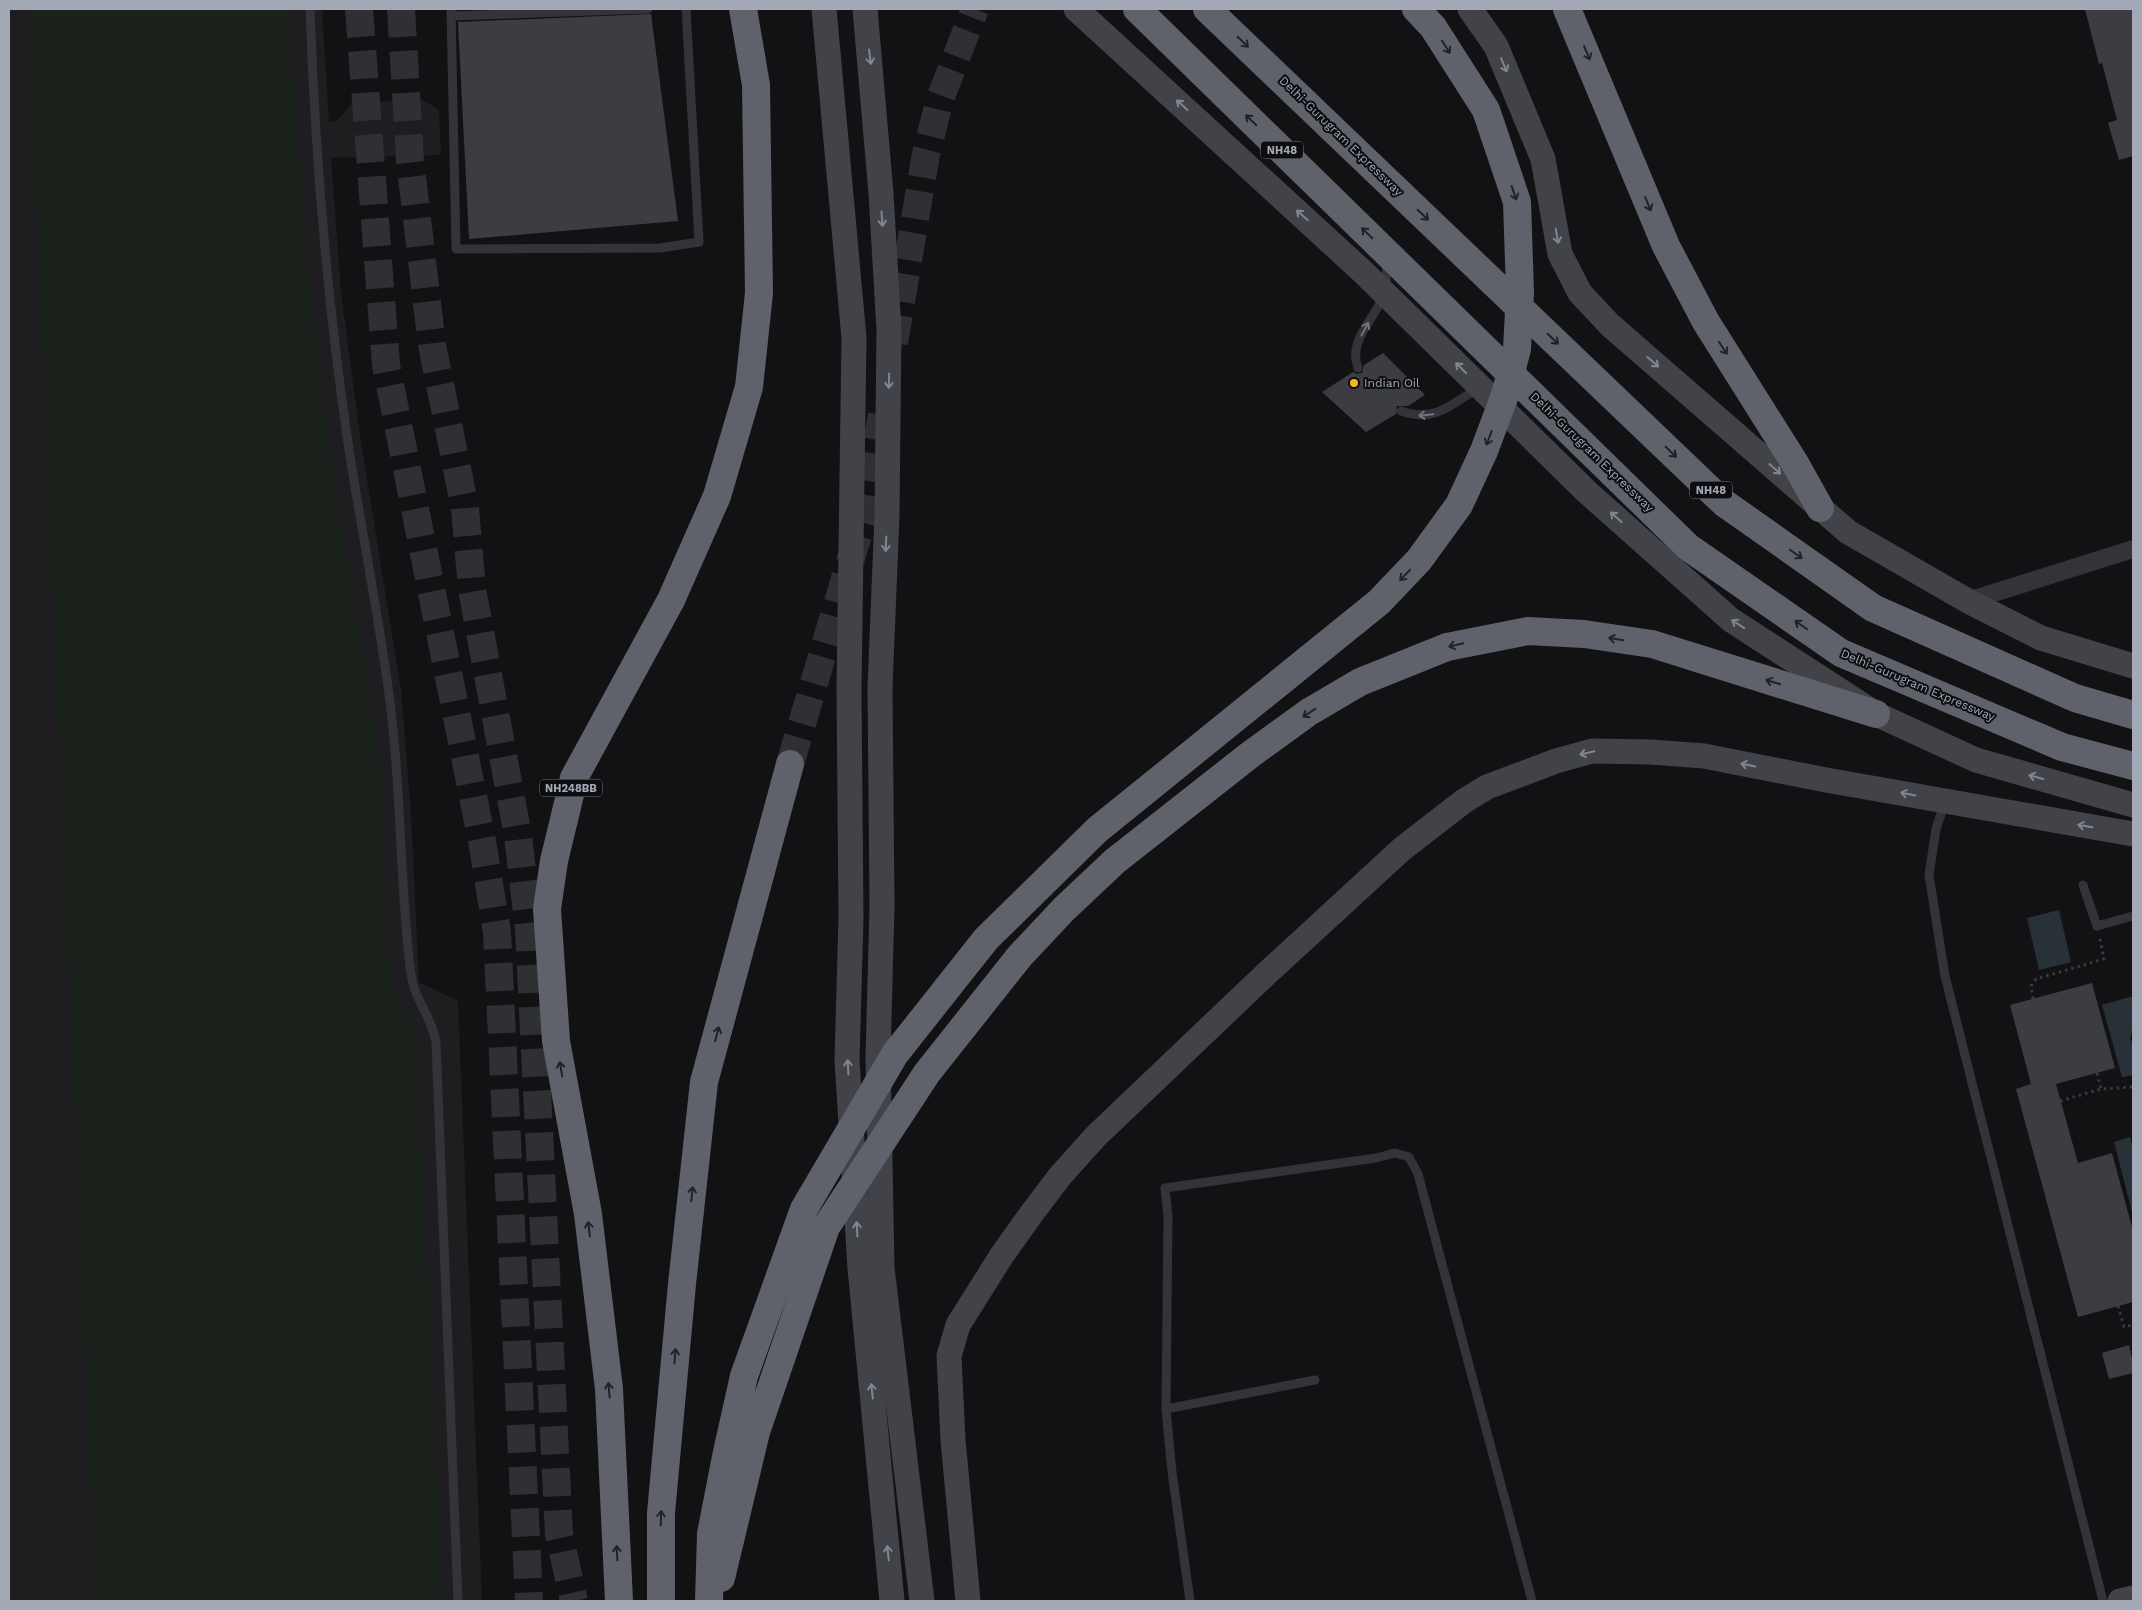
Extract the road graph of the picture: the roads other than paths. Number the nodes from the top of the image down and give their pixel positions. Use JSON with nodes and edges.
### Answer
{"nodes":[{"id":1,"x":310,"y":9,"type":"edge"},
{"id":2,"x":648,"y":9,"type":"edge"},
{"id":3,"x":686,"y":9,"type":"edge"},
{"id":4,"x":743,"y":9,"type":"edge"},
{"id":5,"x":824,"y":9,"type":"edge"},
{"id":6,"x":865,"y":9,"type":"edge"},
{"id":7,"x":1076,"y":9,"type":"edge"},
{"id":8,"x":1137,"y":9,"type":"edge"},
{"id":9,"x":1207,"y":9,"type":"edge"},
{"id":10,"x":1416,"y":9,"type":"edge"},
{"id":11,"x":1470,"y":9,"type":"edge"},
{"id":12,"x":1567,"y":9,"type":"edge"},
{"id":13,"x":451,"y":13,"type":"edge"},
{"id":14,"x":1388,"y":253,"type":"junction"},
{"id":15,"x":1385,"y":293,"type":"junction"},
{"id":16,"x":1358,"y":368,"type":"dead end"},
{"id":17,"x":1480,"y":387,"type":"junction"},
{"id":18,"x":1400,"y":411,"type":"dead end"},
{"id":19,"x":1820,"y":508,"type":"junction"},
{"id":20,"x":2133,"y":549,"type":"edge"},
{"id":21,"x":1968,"y":602,"type":"junction"},
{"id":22,"x":2133,"y":666,"type":"edge"},
{"id":23,"x":1876,"y":714,"type":"junction"},
{"id":24,"x":2133,"y":715,"type":"edge"},
{"id":25,"x":790,"y":764,"type":"tunnel mouth"},
{"id":26,"x":2133,"y":766,"type":"edge"},
{"id":27,"x":1946,"y":801,"type":"junction"},
{"id":28,"x":2133,"y":806,"type":"edge"},
{"id":29,"x":2133,"y":834,"type":"edge"},
{"id":30,"x":2084,"y":886,"type":"dead end"},
{"id":31,"x":2133,"y":916,"type":"edge"},
{"id":32,"x":1315,"y":1380,"type":"dead end"},
{"id":33,"x":1166,"y":1409,"type":"junction"},
{"id":34,"x":2133,"y":1598,"type":"edge"},
{"id":35,"x":458,"y":1601,"type":"edge"},
{"id":36,"x":620,"y":1601,"type":"edge"},
{"id":37,"x":661,"y":1601,"type":"edge"},
{"id":38,"x":709,"y":1601,"type":"edge"},
{"id":39,"x":716,"y":1601,"type":"edge"},
{"id":40,"x":892,"y":1601,"type":"edge"},
{"id":41,"x":922,"y":1601,"type":"edge"},
{"id":42,"x":968,"y":1601,"type":"edge"},
{"id":43,"x":1190,"y":1601,"type":"edge"},
{"id":44,"x":1532,"y":1601,"type":"edge"},
{"id":45,"x":2103,"y":1601,"type":"edge"},
{"id":46,"x":2120,"y":1601,"type":"edge"}],
"edges":[{"from":1,"to":35,"type":"lane"},
{"from":2,"to":13,"type":"lane"},
{"from":3,"to":13,"type":"lane"},
{"from":36,"to":4,"type":"highway","number":"NH248BB","one_way":true},
{"from":40,"to":5,"type":"main road","one_way":true},
{"from":6,"to":41,"type":"main road","one_way":true},
{"from":15,"to":7,"type":"main road","one_way":true},
{"from":14,"to":8,"type":"highway","name":"Delhi-Gurugram Expressway","number":"NH48","one_way":true},
{"from":9,"to":24,"type":"highway","name":"Delhi-Gurugram Expressway","number":"NH48","one_way":true},
{"from":10,"to":38,"type":"highway","one_way":true},
{"from":11,"to":19,"type":"main road","one_way":true},
{"from":12,"to":19,"type":"highway","one_way":true},
{"from":14,"to":15,"type":"lane"},
{"from":26,"to":14,"type":"highway","name":"Delhi-Gurugram Expressway","number":"NH48","one_way":true},
{"from":16,"to":15,"type":"lane","one_way":true},
{"from":17,"to":15,"type":"main road","one_way":true},
{"from":17,"to":18,"type":"lane","one_way":true},
{"from":23,"to":17,"type":"main road","one_way":true},
{"from":19,"to":21,"type":"main road"},
{"from":20,"to":21,"type":"street"},
{"from":21,"to":22,"type":"main road"},
{"from":28,"to":23,"type":"main road","one_way":true},
{"from":23,"to":39,"type":"highway","one_way":true},
{"from":37,"to":25,"type":"highway","one_way":true},
{"from":29,"to":27,"type":"main road","one_way":true},
{"from":27,"to":42,"type":"main road","one_way":true},
{"from":27,"to":45,"type":"lane"},
{"from":30,"to":31,"type":"lane"},
{"from":32,"to":33,"type":"lane"},
{"from":33,"to":43,"type":"lane"},
{"from":33,"to":44,"type":"lane"},
{"from":34,"to":46,"type":"main road"}]}
